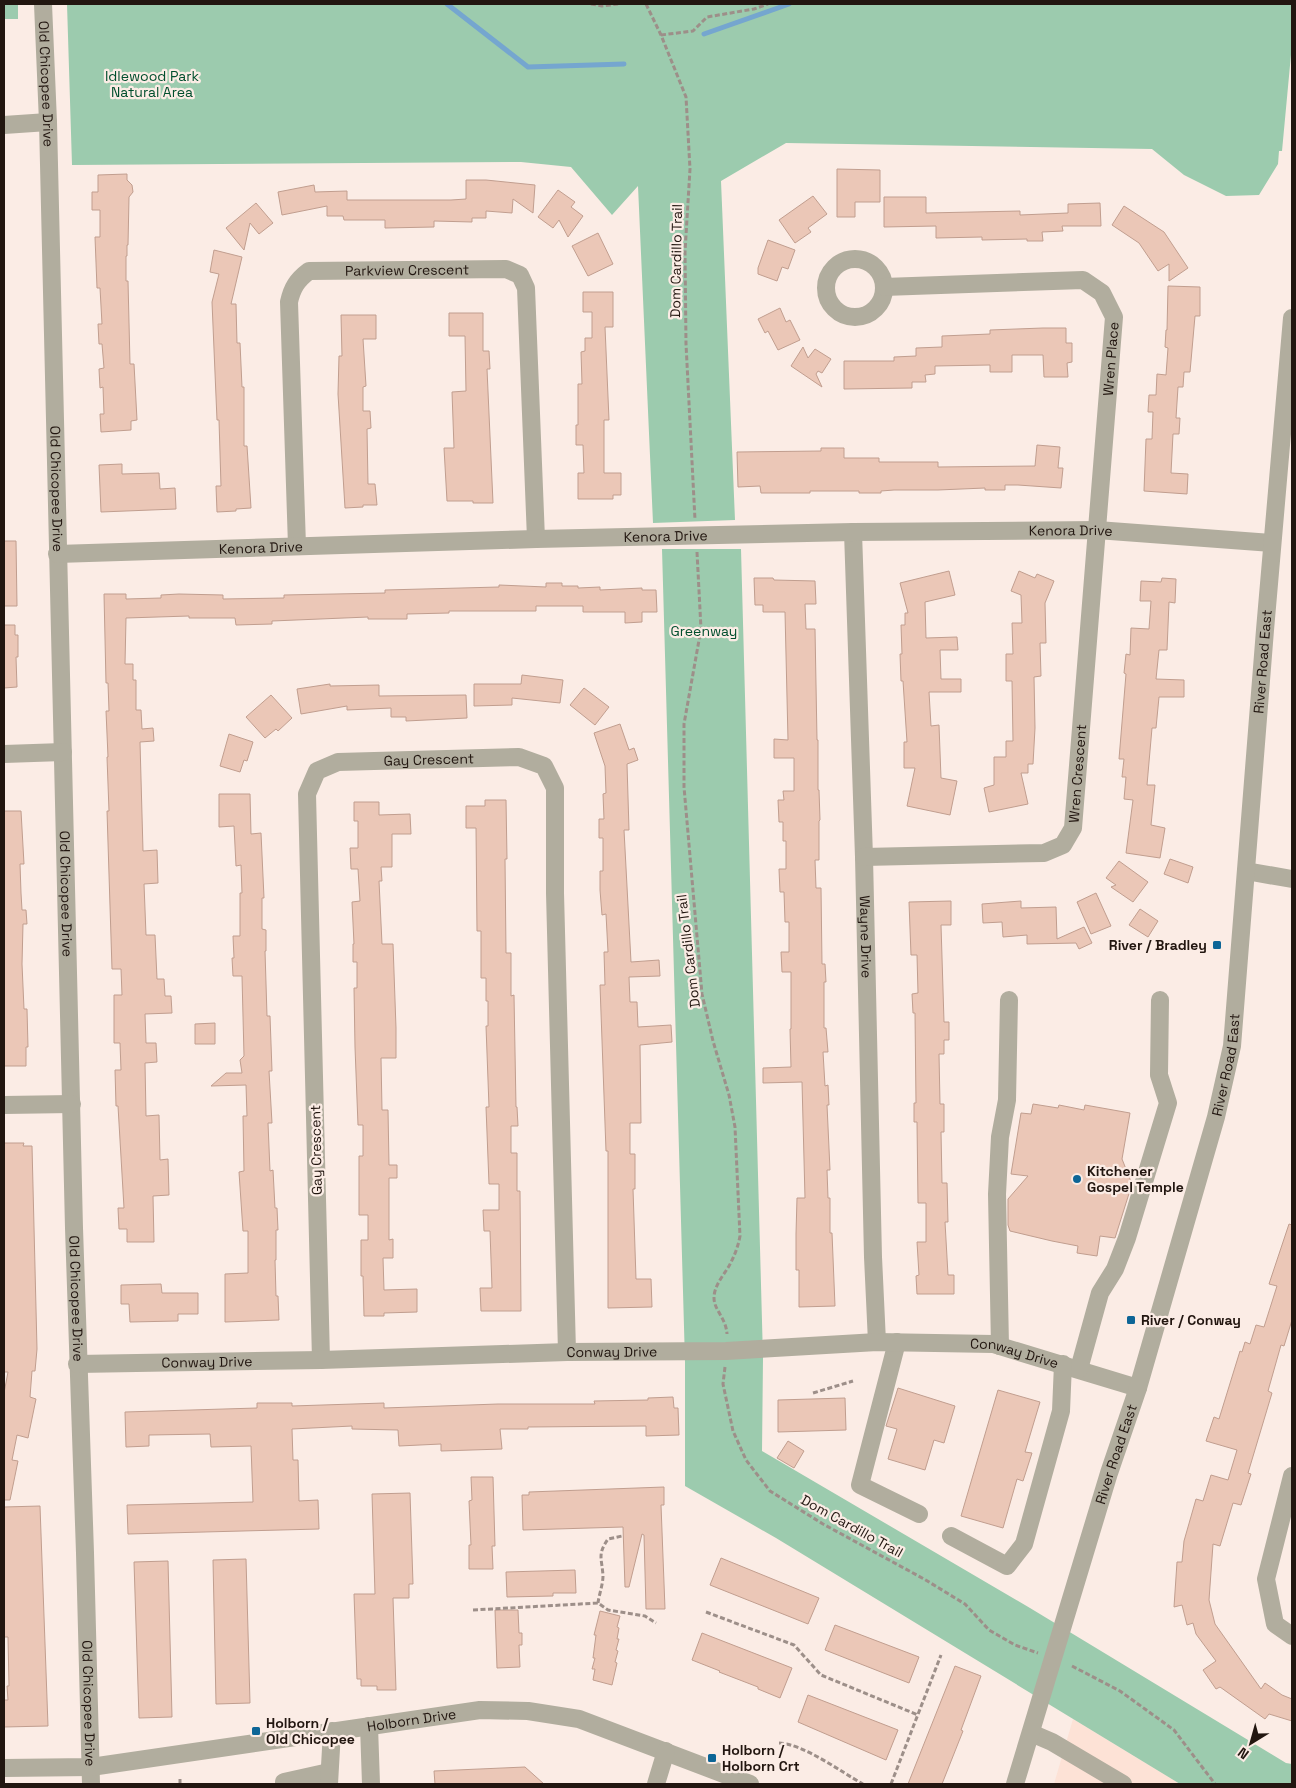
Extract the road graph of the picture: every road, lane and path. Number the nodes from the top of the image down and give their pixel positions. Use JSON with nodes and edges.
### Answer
{"nodes":[{"id":1,"x":43,"y":4,"type":"edge"},
{"id":2,"x":591,"y":4,"type":"edge"},
{"id":3,"x":618,"y":4,"type":"edge"},
{"id":4,"x":646,"y":4,"type":"edge"},
{"id":5,"x":768,"y":4,"type":"edge"},
{"id":6,"x":661,"y":35,"type":"junction"},
{"id":7,"x":48,"y":122,"type":"junction"},
{"id":8,"x":4,"y":125,"type":"edge"},
{"id":9,"x":884,"y":287,"type":"dead end"},
{"id":10,"x":1292,"y":318,"type":"edge"},
{"id":11,"x":696,"y":527,"type":"dead end"},
{"id":12,"x":1097,"y":530,"type":"junction"},
{"id":13,"x":853,"y":532,"type":"junction"},
{"id":14,"x":536,"y":539,"type":"junction"},
{"id":15,"x":1272,"y":544,"type":"junction"},
{"id":16,"x":297,"y":546,"type":"junction"},
{"id":17,"x":697,"y":549,"type":"dead end"},
{"id":18,"x":58,"y":554,"type":"junction"},
{"id":19,"x":63,"y":752,"type":"junction"},
{"id":20,"x":4,"y":754,"type":"edge"},
{"id":21,"x":864,"y":857,"type":"junction"},
{"id":22,"x":1246,"y":871,"type":"junction"},
{"id":23,"x":1292,"y":879,"type":"edge"},
{"id":24,"x":1009,"y":1000,"type":"dead end"},
{"id":25,"x":1160,"y":1000,"type":"dead end"},
{"id":26,"x":72,"y":1104,"type":"junction"},
{"id":27,"x":4,"y":1105,"type":"edge"},
{"id":28,"x":726,"y":1339,"type":"dead end"},
{"id":29,"x":876,"y":1342,"type":"junction"},
{"id":30,"x":897,"y":1342,"type":"junction"},
{"id":31,"x":1000,"y":1346,"type":"junction"},
{"id":32,"x":567,"y":1352,"type":"junction"},
{"id":33,"x":320,"y":1360,"type":"junction"},
{"id":34,"x":725,"y":1361,"type":"dead end"},
{"id":35,"x":78,"y":1364,"type":"junction"},
{"id":36,"x":1071,"y":1367,"type":"junction"},
{"id":37,"x":852,"y":1380,"type":"dead end"},
{"id":38,"x":1138,"y":1388,"type":"junction"},
{"id":39,"x":813,"y":1393,"type":"dead end"},
{"id":40,"x":1292,"y":1476,"type":"edge"},
{"id":41,"x":919,"y":1514,"type":"dead end"},
{"id":42,"x":622,"y":1536,"type":"dead end"},
{"id":43,"x":951,"y":1536,"type":"dead end"},
{"id":44,"x":598,"y":1603,"type":"junction"},
{"id":45,"x":473,"y":1610,"type":"dead end"},
{"id":46,"x":706,"y":1612,"type":"dead end"},
{"id":47,"x":656,"y":1623,"type":"dead end"},
{"id":48,"x":1292,"y":1636,"type":"edge"},
{"id":49,"x":1041,"y":1654,"type":"dead end"},
{"id":50,"x":941,"y":1655,"type":"dead end"},
{"id":51,"x":1072,"y":1666,"type":"dead end"},
{"id":52,"x":918,"y":1715,"type":"junction"},
{"id":53,"x":369,"y":1726,"type":"junction"},
{"id":54,"x":332,"y":1731,"type":"junction"},
{"id":55,"x":1031,"y":1733,"type":"junction"},
{"id":56,"x":780,"y":1743,"type":"dead end"},
{"id":57,"x":666,"y":1751,"type":"junction"},
{"id":58,"x":91,"y":1767,"type":"junction"},
{"id":59,"x":4,"y":1768,"type":"edge"},
{"id":60,"x":329,"y":1778,"type":"edge"},
{"id":61,"x":180,"y":1779,"type":"dead end"},
{"id":62,"x":91,"y":1784,"type":"edge"},
{"id":63,"x":180,"y":1784,"type":"edge"},
{"id":64,"x":284,"y":1784,"type":"edge"},
{"id":65,"x":371,"y":1784,"type":"edge"},
{"id":66,"x":656,"y":1784,"type":"edge"},
{"id":67,"x":750,"y":1784,"type":"edge"},
{"id":68,"x":863,"y":1784,"type":"edge"},
{"id":69,"x":891,"y":1784,"type":"edge"},
{"id":70,"x":1015,"y":1784,"type":"edge"},
{"id":71,"x":1123,"y":1784,"type":"edge"},
{"id":72,"x":1215,"y":1784,"type":"edge"}],
"edges":[{"from":1,"to":7,"type":"street","name":"Old Chicopee Drive"},
{"from":2,"to":3,"type":"path"},
{"from":4,"to":6,"type":"path","name":"Dom Cardillo Trail"},
{"from":5,"to":6,"type":"path"},
{"from":6,"to":11,"type":"path","name":"Dom Cardillo Trail"},
{"from":7,"to":8,"type":"street"},
{"from":7,"to":18,"type":"street","name":"Old Chicopee Drive"},
{"from":9,"to":12,"type":"street","name":"Wren Place"},
{"from":10,"to":15,"type":"street","name":"River Road East"},
{"from":12,"to":13,"type":"street","name":"Kenora Drive"},
{"from":12,"to":15,"type":"street","name":"Kenora Drive"},
{"from":12,"to":21,"type":"street","name":"Wren Crescent"},
{"from":13,"to":14,"type":"street","name":"Kenora Drive"},
{"from":13,"to":21,"type":"street","name":"Wayne Drive"},
{"from":14,"to":16,"type":"street","name":"Kenora Drive"},
{"from":14,"to":16,"type":"street","name":"Parkview Crescent"},
{"from":15,"to":22,"type":"street","name":"River Road East"},
{"from":16,"to":18,"type":"street","name":"Kenora Drive"},
{"from":17,"to":28,"type":"path","name":"Dom Cardillo Trail"},
{"from":18,"to":19,"type":"street","name":"Old Chicopee Drive"},
{"from":19,"to":20,"type":"street"},
{"from":19,"to":26,"type":"street","name":"Old Chicopee Drive"},
{"from":21,"to":29,"type":"street","name":"Wayne Drive"},
{"from":22,"to":23,"type":"street"},
{"from":22,"to":38,"type":"street","name":"River Road East"},
{"from":24,"to":31,"type":"street"},
{"from":25,"to":36,"type":"street"},
{"from":26,"to":27,"type":"street"},
{"from":26,"to":35,"type":"street","name":"Old Chicopee Drive"},
{"from":29,"to":30,"type":"street","name":"Conway Drive"},
{"from":29,"to":32,"type":"street","name":"Conway Drive"},
{"from":30,"to":31,"type":"street","name":"Conway Drive"},
{"from":30,"to":41,"type":"street"},
{"from":31,"to":36,"type":"street","name":"Conway Drive"},
{"from":32,"to":33,"type":"street","name":"Conway Drive"},
{"from":32,"to":33,"type":"street","name":"Gay Crescent"},
{"from":33,"to":35,"type":"street","name":"Conway Drive"},
{"from":34,"to":49,"type":"path","name":"Dom Cardillo Trail"},
{"from":35,"to":58,"type":"street","name":"Old Chicopee Drive"},
{"from":36,"to":38,"type":"street","name":"Conway Drive"},
{"from":36,"to":43,"type":"street"},
{"from":37,"to":39,"type":"path"},
{"from":38,"to":55,"type":"street","name":"River Road East"},
{"from":40,"to":48,"type":"street"},
{"from":42,"to":44,"type":"path"},
{"from":44,"to":45,"type":"path"},
{"from":44,"to":47,"type":"path"},
{"from":46,"to":52,"type":"path"},
{"from":50,"to":52,"type":"path"},
{"from":51,"to":72,"type":"path"},
{"from":52,"to":69,"type":"path"},
{"from":53,"to":54,"type":"street","name":"Holborn Drive"},
{"from":53,"to":57,"type":"street","name":"Holborn Drive"},
{"from":53,"to":65,"type":"street"},
{"from":54,"to":58,"type":"street","name":"Holborn Drive"},
{"from":54,"to":60,"type":"street"},
{"from":55,"to":70,"type":"street","name":"River Road East"},
{"from":55,"to":71,"type":"street"},
{"from":56,"to":68,"type":"path"},
{"from":57,"to":66,"type":"street"},
{"from":57,"to":67,"type":"street","name":"Holborn Drive"},
{"from":58,"to":59,"type":"street","name":"Holborn Drive"},
{"from":58,"to":62,"type":"street","name":"Old Chicopee Drive"},
{"from":60,"to":64,"type":"street"},
{"from":61,"to":63,"type":"path"}]}
